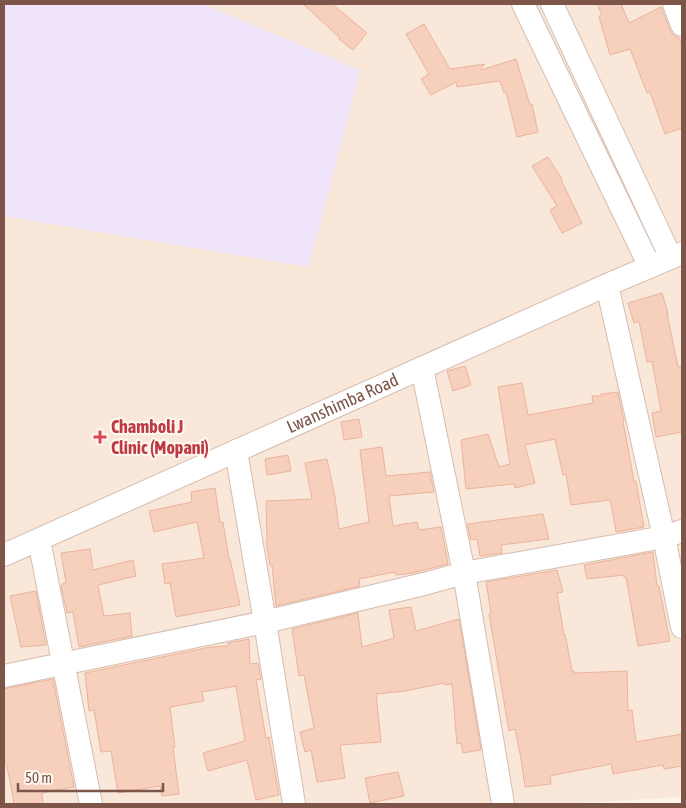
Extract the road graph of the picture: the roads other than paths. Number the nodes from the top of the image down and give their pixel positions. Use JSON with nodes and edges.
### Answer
{"nodes":[{"id":1,"x":523,"y":4,"type":"edge"},
{"id":2,"x":552,"y":4,"type":"edge"},
{"id":3,"x":674,"y":4,"type":"edge"},
{"id":4,"x":682,"y":25,"type":"edge"},
{"id":5,"x":677,"y":255,"type":"edge"},
{"id":6,"x":650,"y":266,"type":"junction"},
{"id":7,"x":607,"y":285,"type":"junction"},
{"id":8,"x":422,"y":368,"type":"junction"},
{"id":9,"x":236,"y":452,"type":"junction"},
{"id":10,"x":673,"y":534,"type":"edge"},
{"id":11,"x":39,"y":540,"type":"junction"},
{"id":12,"x":4,"y":555,"type":"edge"},
{"id":13,"x":464,"y":573,"type":"junction"},
{"id":14,"x":264,"y":622,"type":"junction"},
{"id":15,"x":682,"y":627,"type":"edge"},
{"id":16,"x":63,"y":663,"type":"junction"},
{"id":17,"x":4,"y":676,"type":"edge"},
{"id":18,"x":91,"y":804,"type":"edge"},
{"id":19,"x":294,"y":804,"type":"edge"},
{"id":20,"x":503,"y":804,"type":"edge"}],
"edges":[{"from":1,"to":6,"type":"street"},
{"from":2,"to":5,"type":"street"},
{"from":3,"to":4,"type":"street"},
{"from":5,"to":6,"type":"street","name":"Lwanshimba Road"},
{"from":6,"to":7,"type":"street","name":"Lwanshimba Road"},
{"from":7,"to":8,"type":"street","name":"Lwanshimba Road"},
{"from":7,"to":10,"type":"street"},
{"from":8,"to":9,"type":"street","name":"Lwanshimba Road"},
{"from":8,"to":13,"type":"street"},
{"from":9,"to":11,"type":"street","name":"Lwanshimba Road"},
{"from":9,"to":14,"type":"street"},
{"from":10,"to":13,"type":"street"},
{"from":10,"to":15,"type":"street"},
{"from":11,"to":12,"type":"street","name":"Lwanshimba Road"},
{"from":11,"to":16,"type":"street"},
{"from":13,"to":14,"type":"street"},
{"from":13,"to":20,"type":"street"},
{"from":14,"to":16,"type":"street"},
{"from":14,"to":19,"type":"street"},
{"from":16,"to":17,"type":"street"},
{"from":16,"to":18,"type":"street"}]}
